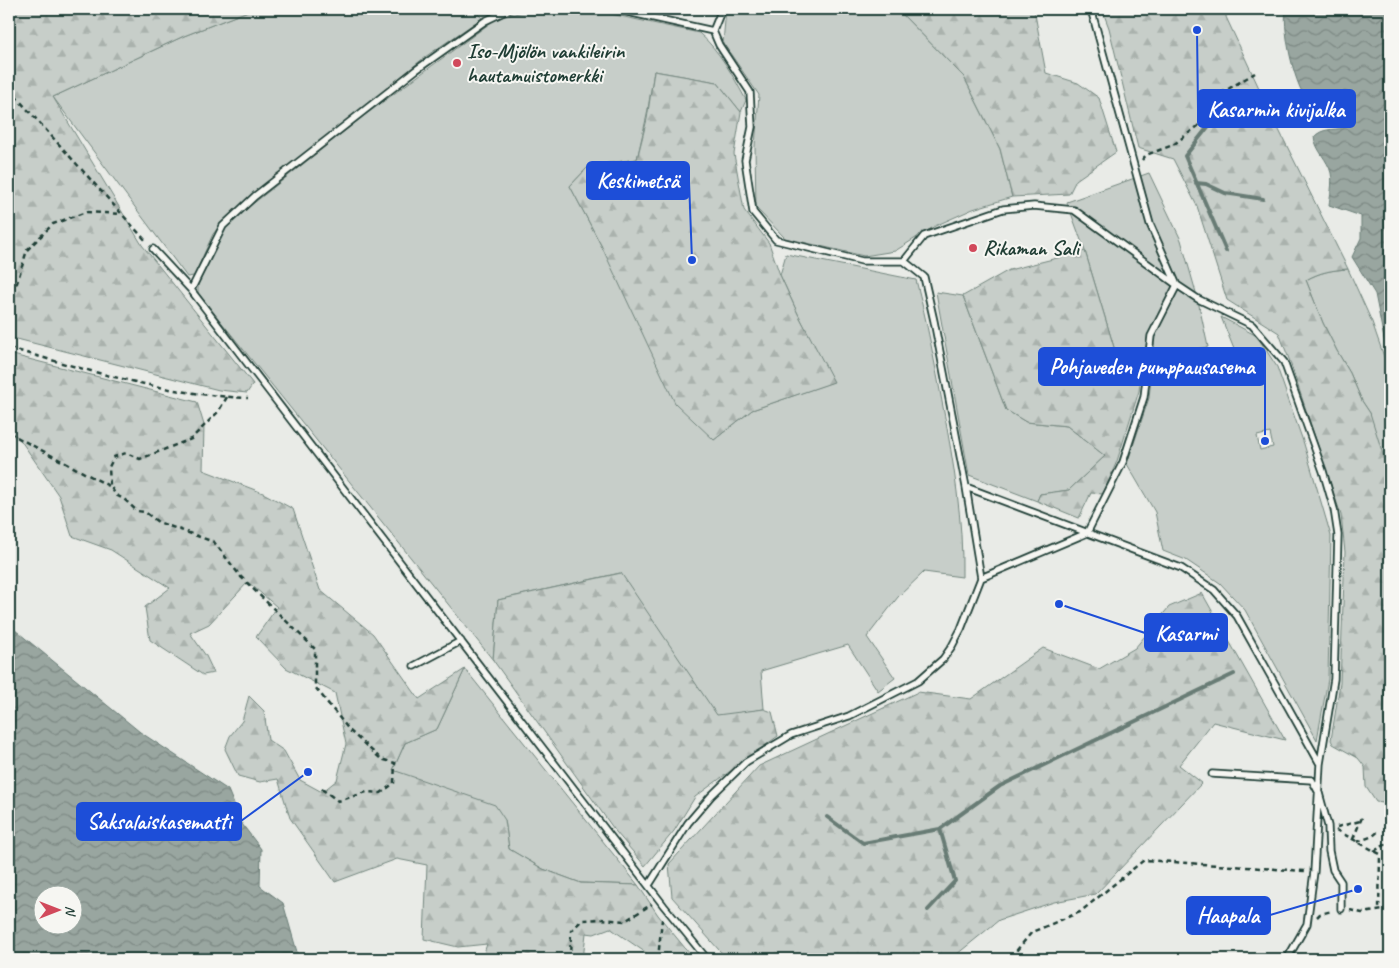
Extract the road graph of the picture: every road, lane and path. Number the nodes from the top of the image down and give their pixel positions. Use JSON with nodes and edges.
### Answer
{"nodes":[{"id":1,"x":510,"y":9,"type":"edge"},
{"id":2,"x":614,"y":9,"type":"edge"},
{"id":3,"x":722,"y":9,"type":"edge"},
{"id":4,"x":1091,"y":9,"type":"edge"},
{"id":5,"x":713,"y":31,"type":"junction"},
{"id":6,"x":1255,"y":73,"type":"dead end"},
{"id":7,"x":9,"y":89,"type":"edge"},
{"id":8,"x":1134,"y":168,"type":"junction"},
{"id":9,"x":122,"y":214,"type":"junction"},
{"id":10,"x":153,"y":249,"type":"joint"},
{"id":11,"x":904,"y":261,"type":"junction"},
{"id":12,"x":1176,"y":285,"type":"junction"},
{"id":13,"x":9,"y":290,"type":"edge"},
{"id":14,"x":191,"y":290,"type":"junction"},
{"id":15,"x":9,"y":348,"type":"edge"},
{"id":16,"x":227,"y":398,"type":"junction"},
{"id":17,"x":248,"y":398,"type":"dead end"},
{"id":18,"x":9,"y":433,"type":"edge"},
{"id":19,"x":110,"y":486,"type":"junction"},
{"id":20,"x":966,"y":487,"type":"junction"},
{"id":21,"x":1087,"y":533,"type":"junction"},
{"id":22,"x":981,"y":578,"type":"junction"},
{"id":23,"x":461,"y":641,"type":"junction"},
{"id":24,"x":414,"y":666,"type":"dead end"},
{"id":25,"x":1320,"y":764,"type":"junction"},
{"id":26,"x":1212,"y":774,"type":"dead end"},
{"id":27,"x":319,"y":787,"type":"dead end"},
{"id":28,"x":1319,"y":794,"type":"junction"},
{"id":29,"x":1363,"y":815,"type":"dead end"},
{"id":30,"x":1360,"y":821,"type":"junction"},
{"id":31,"x":1380,"y":830,"type":"dead end"},
{"id":32,"x":1352,"y":839,"type":"junction"},
{"id":33,"x":1357,"y":842,"type":"junction"},
{"id":34,"x":1390,"y":842,"type":"edge"},
{"id":35,"x":1374,"y":851,"type":"junction"},
{"id":36,"x":1314,"y":872,"type":"junction"},
{"id":37,"x":649,"y":885,"type":"junction"},
{"id":38,"x":659,"y":899,"type":"junction"},
{"id":39,"x":664,"y":906,"type":"junction"},
{"id":40,"x":1341,"y":909,"type":"dead end"},
{"id":41,"x":1379,"y":910,"type":"dead end"},
{"id":42,"x":570,"y":959,"type":"edge"},
{"id":43,"x":658,"y":959,"type":"edge"},
{"id":44,"x":707,"y":959,"type":"edge"},
{"id":45,"x":1013,"y":959,"type":"edge"},
{"id":46,"x":1287,"y":959,"type":"edge"}],
"edges":[{"from":1,"to":14,"type":"lane"},
{"from":2,"to":5,"type":"lane"},
{"from":3,"to":5,"type":"lane"},
{"from":4,"to":8,"type":"lane"},
{"from":5,"to":11,"type":"lane"},
{"from":6,"to":8,"type":"path"},
{"from":7,"to":9,"type":"path"},
{"from":8,"to":12,"type":"lane"},
{"from":9,"to":10,"type":"path"},
{"from":9,"to":13,"type":"path"},
{"from":10,"to":14,"type":"lane"},
{"from":11,"to":12,"type":"lane"},
{"from":11,"to":20,"type":"lane"},
{"from":12,"to":21,"type":"lane"},
{"from":12,"to":25,"type":"lane"},
{"from":14,"to":23,"type":"lane"},
{"from":15,"to":16,"type":"path"},
{"from":16,"to":17,"type":"path"},
{"from":16,"to":19,"type":"path"},
{"from":18,"to":19,"type":"path"},
{"from":19,"to":27,"type":"path"},
{"from":20,"to":21,"type":"lane"},
{"from":20,"to":22,"type":"lane"},
{"from":21,"to":22,"type":"lane"},
{"from":21,"to":25,"type":"lane"},
{"from":22,"to":37,"type":"lane"},
{"from":23,"to":24,"type":"lane"},
{"from":23,"to":37,"type":"lane"},
{"from":25,"to":28,"type":"lane"},
{"from":26,"to":28,"type":"lane"},
{"from":28,"to":36,"type":"lane"},
{"from":28,"to":40,"type":"lane"},
{"from":29,"to":30,"type":"path"},
{"from":30,"to":32,"type":"path"},
{"from":30,"to":32,"type":"path"},
{"from":31,"to":33,"type":"path"},
{"from":32,"to":33,"type":"path"},
{"from":33,"to":35,"type":"path"},
{"from":34,"to":35,"type":"path"},
{"from":35,"to":41,"type":"path"},
{"from":36,"to":45,"type":"path"},
{"from":36,"to":46,"type":"lane"},
{"from":37,"to":38,"type":"lane"},
{"from":38,"to":39,"type":"lane"},
{"from":38,"to":42,"type":"path"},
{"from":39,"to":43,"type":"path"},
{"from":39,"to":44,"type":"lane"}]}
